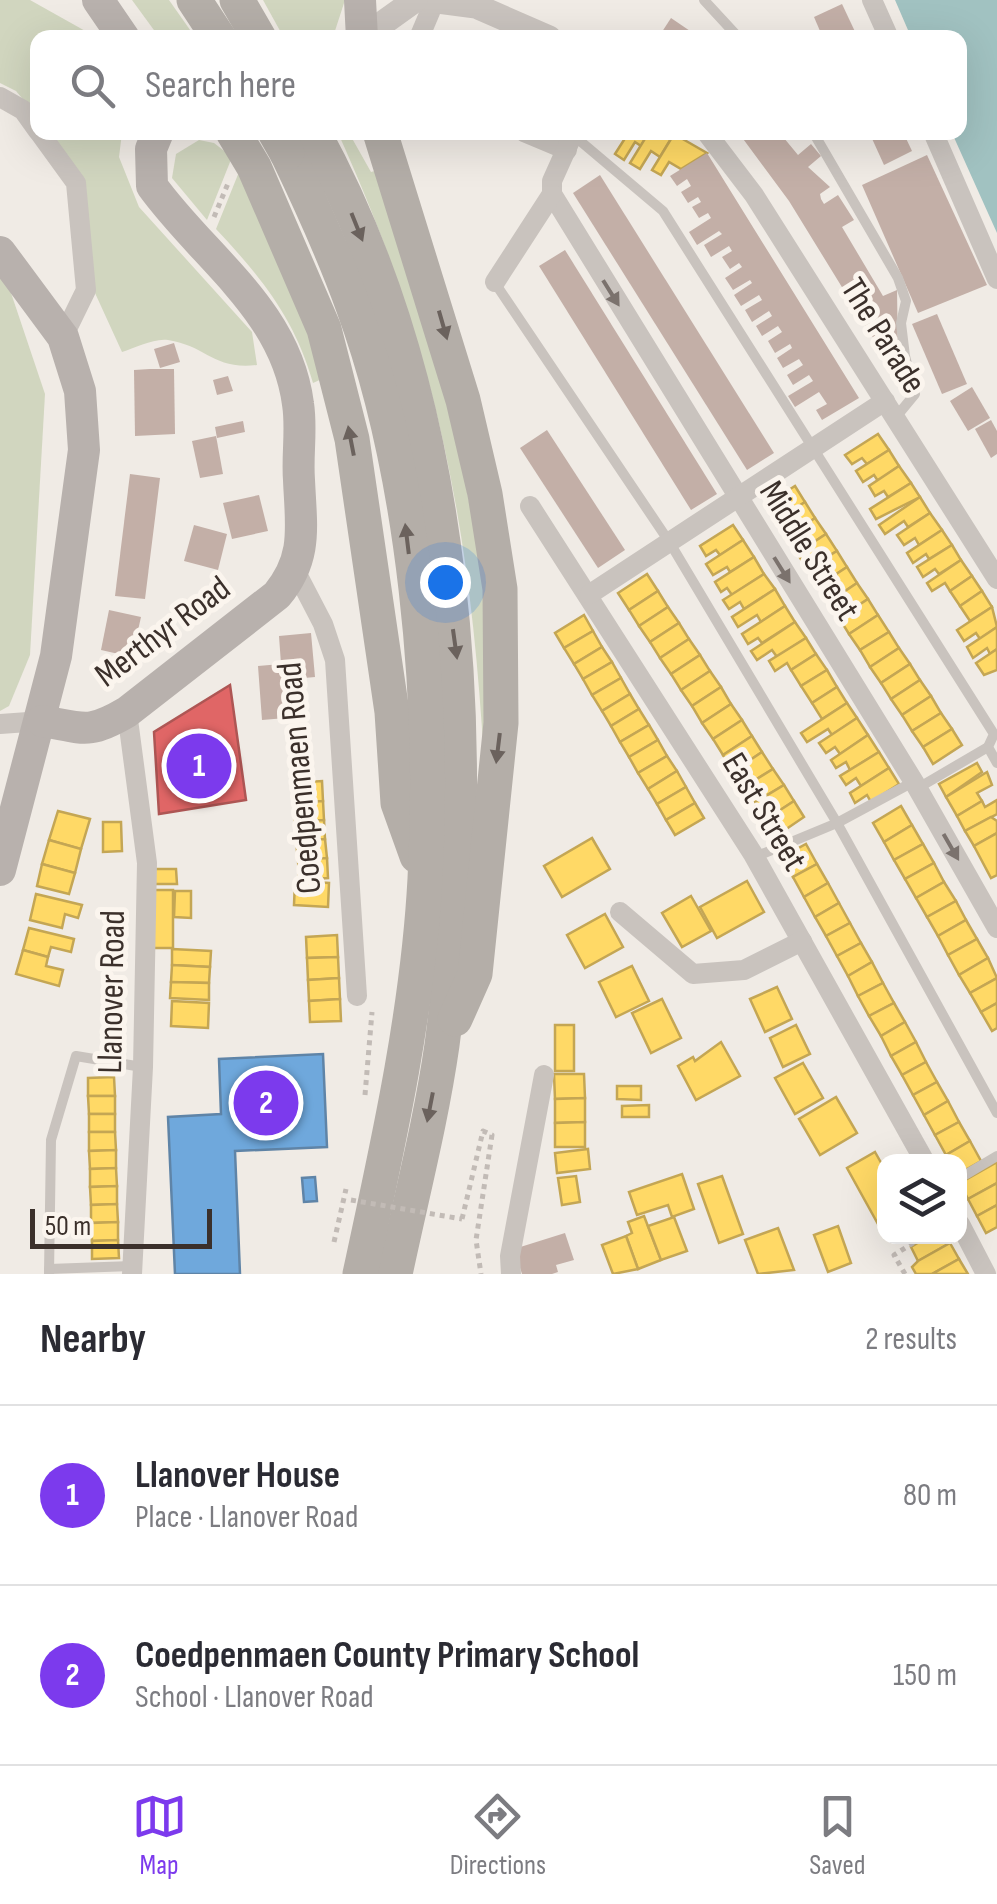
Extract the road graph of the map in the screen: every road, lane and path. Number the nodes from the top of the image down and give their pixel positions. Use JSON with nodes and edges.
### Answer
{"nodes":[{"id":1,"x":98,"y":0,"type":"edge"},
{"id":2,"x":194,"y":0,"type":"edge"},
{"id":3,"x":236,"y":0,"type":"edge"},
{"id":4,"x":360,"y":0,"type":"edge"},
{"id":5,"x":415,"y":0,"type":"edge"},
{"id":6,"x":433,"y":0,"type":"edge"},
{"id":7,"x":704,"y":0,"type":"edge"},
{"id":8,"x":872,"y":0,"type":"edge"},
{"id":9,"x":119,"y":30,"type":"edge"},
{"id":10,"x":214,"y":30,"type":"edge"},
{"id":11,"x":254,"y":30,"type":"edge"},
{"id":12,"x":362,"y":30,"type":"edge"},
{"id":13,"x":373,"y":30,"type":"edge"},
{"id":14,"x":423,"y":30,"type":"edge"},
{"id":15,"x":530,"y":30,"type":"edge"},
{"id":16,"x":732,"y":30,"type":"edge"},
{"id":17,"x":886,"y":30,"type":"edge"},
{"id":18,"x":0,"y":97,"type":"edge"},
{"id":19,"x":30,"y":120,"type":"edge"},
{"id":20,"x":44,"y":140,"type":"edge"},
{"id":21,"x":155,"y":140,"type":"edge"},
{"id":22,"x":298,"y":140,"type":"edge"},
{"id":23,"x":299,"y":140,"type":"edge"},
{"id":24,"x":383,"y":140,"type":"edge"},
{"id":25,"x":571,"y":140,"type":"edge"},
{"id":26,"x":572,"y":140,"type":"edge"},
{"id":27,"x":712,"y":140,"type":"edge"},
{"id":28,"x":817,"y":140,"type":"edge"},
{"id":29,"x":936,"y":140,"type":"edge"},
{"id":30,"x":234,"y":148,"type":"edge"},
{"id":31,"x":557,"y":202,"type":"junction"},
{"id":32,"x":198,"y":241,"type":"junction"},
{"id":33,"x":0,"y":252,"type":"edge"},
{"id":34,"x":997,"y":279,"type":"edge"},
{"id":35,"x":495,"y":282,"type":"joint"},
{"id":36,"x":64,"y":337,"type":"junction"},
{"id":37,"x":891,"y":409,"type":"junction"},
{"id":38,"x":812,"y":448,"type":"junction"},
{"id":39,"x":738,"y":498,"type":"junction"},
{"id":40,"x":530,"y":506,"type":"dead end"},
{"id":41,"x":670,"y":543,"type":"junction"},
{"id":42,"x":296,"y":572,"type":"junction"},
{"id":43,"x":997,"y":580,"type":"edge"},
{"id":44,"x":590,"y":594,"type":"junction"},
{"id":45,"x":128,"y":712,"type":"junction"},
{"id":46,"x":42,"y":721,"type":"junction"},
{"id":47,"x":0,"y":724,"type":"edge"},
{"id":48,"x":996,"y":732,"type":"edge"},
{"id":49,"x":988,"y":747,"type":"junction"},
{"id":50,"x":997,"y":764,"type":"edge"},
{"id":51,"x":916,"y":785,"type":"junction"},
{"id":52,"x":837,"y":822,"type":"junction"},
{"id":53,"x":755,"y":856,"type":"junction"},
{"id":54,"x":0,"y":870,"type":"edge"},
{"id":55,"x":425,"y":880,"type":"junction"},
{"id":56,"x":620,"y":912,"type":"dead end"},
{"id":57,"x":997,"y":928,"type":"edge"},
{"id":58,"x":802,"y":942,"type":"junction"},
{"id":59,"x":358,"y":996,"type":"joint"},
{"id":60,"x":441,"y":1048,"type":"junction"},
{"id":61,"x":143,"y":1067,"type":"junction"},
{"id":62,"x":544,"y":1075,"type":"dead end"},
{"id":63,"x":364,"y":1103,"type":"dead end"},
{"id":64,"x":997,"y":1113,"type":"edge"},
{"id":65,"x":921,"y":1154,"type":"edge"},
{"id":66,"x":997,"y":1156,"type":"edge"},
{"id":67,"x":967,"y":1174,"type":"edge"},
{"id":68,"x":348,"y":1184,"type":"dead end"},
{"id":69,"x":350,"y":1200,"type":"dead end"},
{"id":70,"x":967,"y":1237,"type":"edge"},
{"id":71,"x":911,"y":1244,"type":"edge"},
{"id":72,"x":346,"y":1264,"type":"edge"},
{"id":73,"x":132,"y":1270,"type":"edge"},
{"id":74,"x":49,"y":1272,"type":"edge"},
{"id":75,"x":395,"y":1274,"type":"edge"},
{"id":76,"x":482,"y":1274,"type":"edge"},
{"id":77,"x":511,"y":1274,"type":"edge"},
{"id":78,"x":905,"y":1274,"type":"edge"},
{"id":79,"x":986,"y":1274,"type":"edge"}],
"edges":[{"from":1,"to":9,"type":"main road"},
{"from":2,"to":10,"type":"highway"},
{"from":3,"to":11,"type":"highway"},
{"from":4,"to":12,"type":"main road"},
{"from":5,"to":13,"type":"street"},
{"from":6,"to":14,"type":"street"},
{"from":6,"to":15,"type":"street"},
{"from":7,"to":16,"type":"lane"},
{"from":8,"to":17,"type":"street"},
{"from":18,"to":19,"type":"street"},
{"from":20,"to":36,"type":"street"},
{"from":21,"to":32,"type":"main road"},
{"from":55,"to":22,"type":"highway","one_way":true},
{"from":23,"to":60,"type":"highway","one_way":true},
{"from":24,"to":60,"type":"highway","one_way":true},
{"from":25,"to":31,"type":"street"},
{"from":26,"to":38,"type":"lane"},
{"from":27,"to":37,"type":"street","name":"The Parade"},
{"from":28,"to":37,"type":"lane"},
{"from":29,"to":34,"type":"street"},
{"from":30,"to":32,"type":"path"},
{"from":55,"to":30,"type":"highway","one_way":true},
{"from":31,"to":35,"type":"street"},
{"from":31,"to":39,"type":"street","name":"Middle Street","one_way":true},
{"from":32,"to":42,"type":"main road"},
{"from":33,"to":36,"type":"main road"},
{"from":35,"to":41,"type":"lane"},
{"from":36,"to":46,"type":"main road"},
{"from":37,"to":38,"type":"street"},
{"from":37,"to":43,"type":"street","name":"The Parade"},
{"from":38,"to":39,"type":"street"},
{"from":38,"to":48,"type":"lane"},
{"from":39,"to":41,"type":"street"},
{"from":39,"to":51,"type":"street","name":"Middle Street","one_way":true},
{"from":40,"to":44,"type":"street","name":"East Street"},
{"from":41,"to":44,"type":"street"},
{"from":41,"to":52,"type":"lane"},
{"from":42,"to":45,"type":"main road","name":"Merthyr Road"},
{"from":42,"to":59,"type":"street","name":"Coedpenmaen Road"},
{"from":44,"to":53,"type":"street","name":"East Street"},
{"from":45,"to":46,"type":"main road","name":"Merthyr Road"},
{"from":45,"to":61,"type":"street","name":"Llanover Road"},
{"from":46,"to":47,"type":"street"},
{"from":46,"to":54,"type":"main road"},
{"from":48,"to":49,"type":"lane"},
{"from":49,"to":50,"type":"lane"},
{"from":49,"to":51,"type":"lane"},
{"from":51,"to":52,"type":"lane"},
{"from":51,"to":57,"type":"street","name":"Middle Street","one_way":true},
{"from":52,"to":53,"type":"lane"},
{"from":52,"to":64,"type":"lane"},
{"from":53,"to":58,"type":"street","name":"East Street"},
{"from":55,"to":72,"type":"highway"},
{"from":56,"to":58,"type":"street"},
{"from":58,"to":65,"type":"street","name":"East Street"},
{"from":59,"to":63,"type":"path"},
{"from":60,"to":75,"type":"highway","one_way":true},
{"from":61,"to":73,"type":"street","name":"Llanover Road"},
{"from":61,"to":74,"type":"lane"},
{"from":62,"to":77,"type":"street"},
{"from":66,"to":67,"type":"lane"},
{"from":68,"to":72,"type":"path"},
{"from":69,"to":76,"type":"path","bridge":true},
{"from":70,"to":79,"type":"street"},
{"from":71,"to":78,"type":"path"},
{"from":73,"to":74,"type":"lane"}]}
